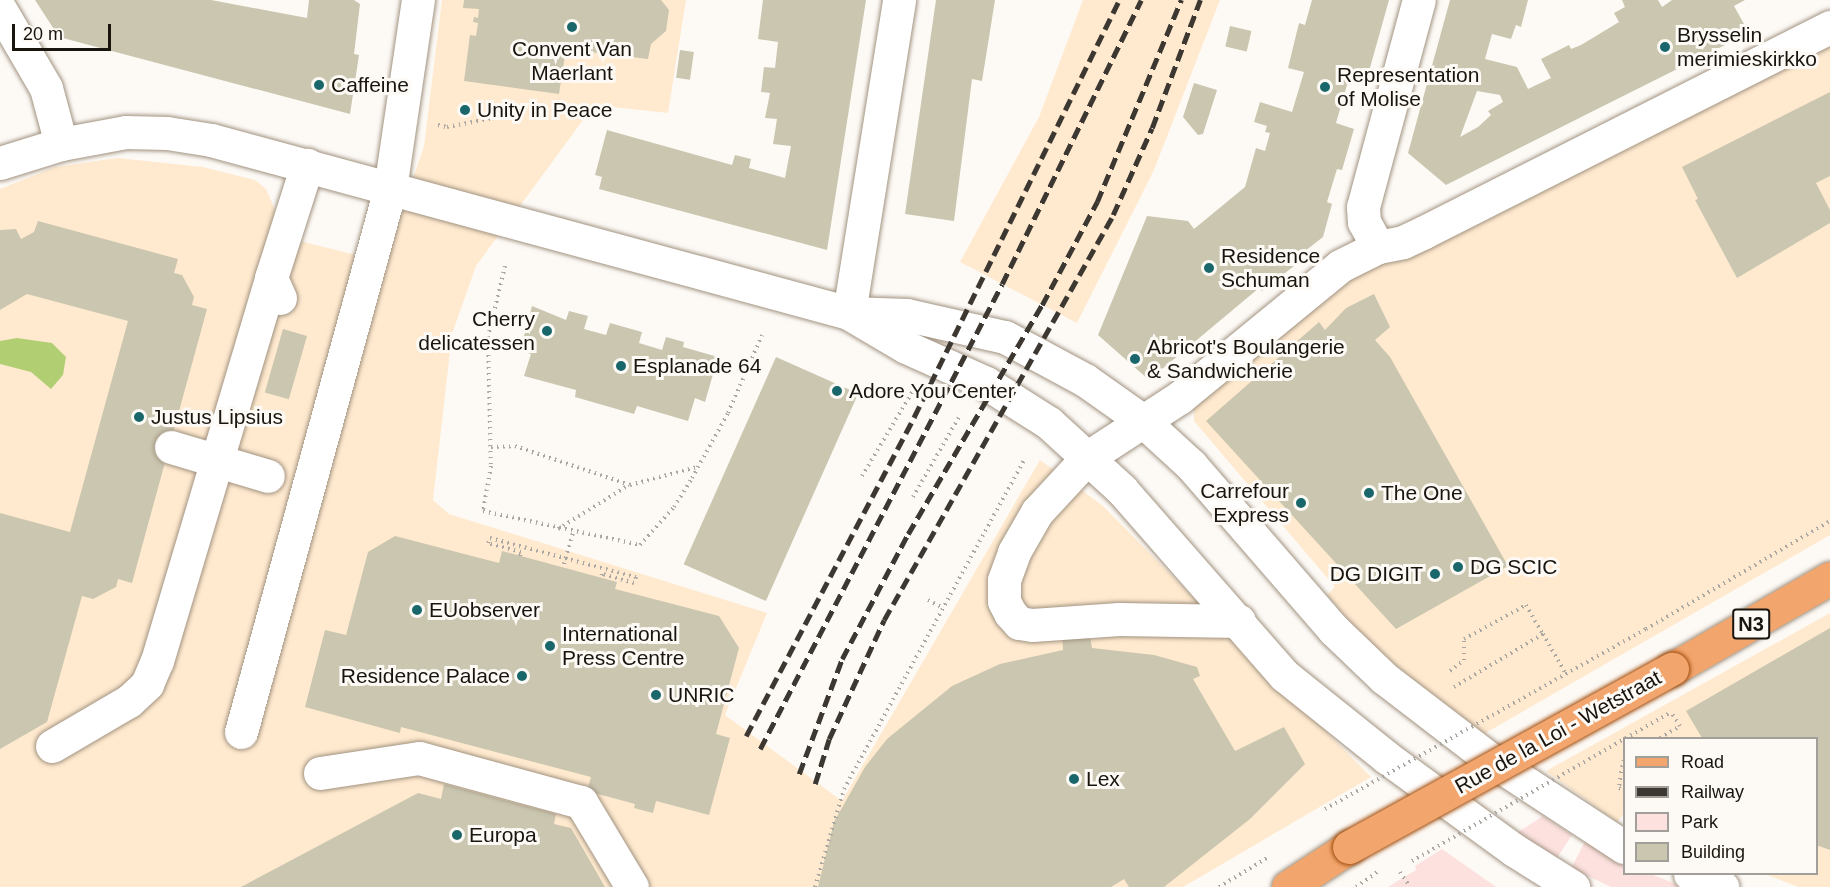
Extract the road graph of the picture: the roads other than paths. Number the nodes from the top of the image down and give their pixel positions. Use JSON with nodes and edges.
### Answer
{"nodes":[{"id":1,"x":418,"y":0,"type":"edge"},
{"id":2,"x":899,"y":0,"type":"edge"},
{"id":3,"x":1419,"y":0,"type":"edge"},
{"id":4,"x":0,"y":9,"type":"edge"},
{"id":5,"x":1830,"y":27,"type":"edge"},
{"id":6,"x":62,"y":144,"type":"junction"},
{"id":7,"x":0,"y":163,"type":"edge"},
{"id":8,"x":307,"y":165,"type":"junction"},
{"id":9,"x":390,"y":189,"type":"junction"},
{"id":10,"x":1378,"y":247,"type":"junction"},
{"id":11,"x":849,"y":313,"type":"junction"},
{"id":12,"x":1143,"y":421,"type":"junction"},
{"id":13,"x":171,"y":447,"type":"dead end"},
{"id":14,"x":1088,"y":457,"type":"junction"},
{"id":15,"x":216,"y":460,"type":"junction"},
{"id":16,"x":268,"y":476,"type":"dead end"},
{"id":17,"x":1830,"y":578,"type":"edge"},
{"id":18,"x":1239,"y":621,"type":"junction"},
{"id":19,"x":241,"y":732,"type":"dead end"},
{"id":20,"x":52,"y":746,"type":"dead end"},
{"id":21,"x":320,"y":773,"type":"dead end"},
{"id":22,"x":1623,"y":846,"type":"edge"},
{"id":23,"x":1695,"y":875,"type":"edge"},
{"id":24,"x":632,"y":887,"type":"edge"},
{"id":25,"x":1287,"y":887,"type":"edge"},
{"id":26,"x":1573,"y":887,"type":"edge"},
{"id":27,"x":1723,"y":887,"type":"edge"}],
"edges":[{"from":1,"to":9,"type":"street"},
{"from":2,"to":11,"type":"street"},
{"from":3,"to":10,"type":"street"},
{"from":4,"to":6,"type":"street"},
{"from":5,"to":10,"type":"street"},
{"from":6,"to":7,"type":"street"},
{"from":6,"to":8,"type":"street"},
{"from":8,"to":9,"type":"street"},
{"from":8,"to":15,"type":"street"},
{"from":9,"to":11,"type":"street"},
{"from":9,"to":19,"type":"street"},
{"from":10,"to":12,"type":"street"},
{"from":11,"to":12,"type":"street"},
{"from":11,"to":14,"type":"street"},
{"from":12,"to":14,"type":"street"},
{"from":12,"to":22,"type":"street"},
{"from":13,"to":15,"type":"street"},
{"from":14,"to":18,"type":"street"},
{"from":14,"to":18,"type":"street"},
{"from":15,"to":16,"type":"street"},
{"from":15,"to":20,"type":"street"},
{"from":17,"to":25,"type":"main road","name":"Rue de la Loi - Wetstraat","number":"N3","bridge":true},
{"from":18,"to":26,"type":"street"},
{"from":21,"to":24,"type":"street"},
{"from":23,"to":27,"type":"street"}]}
